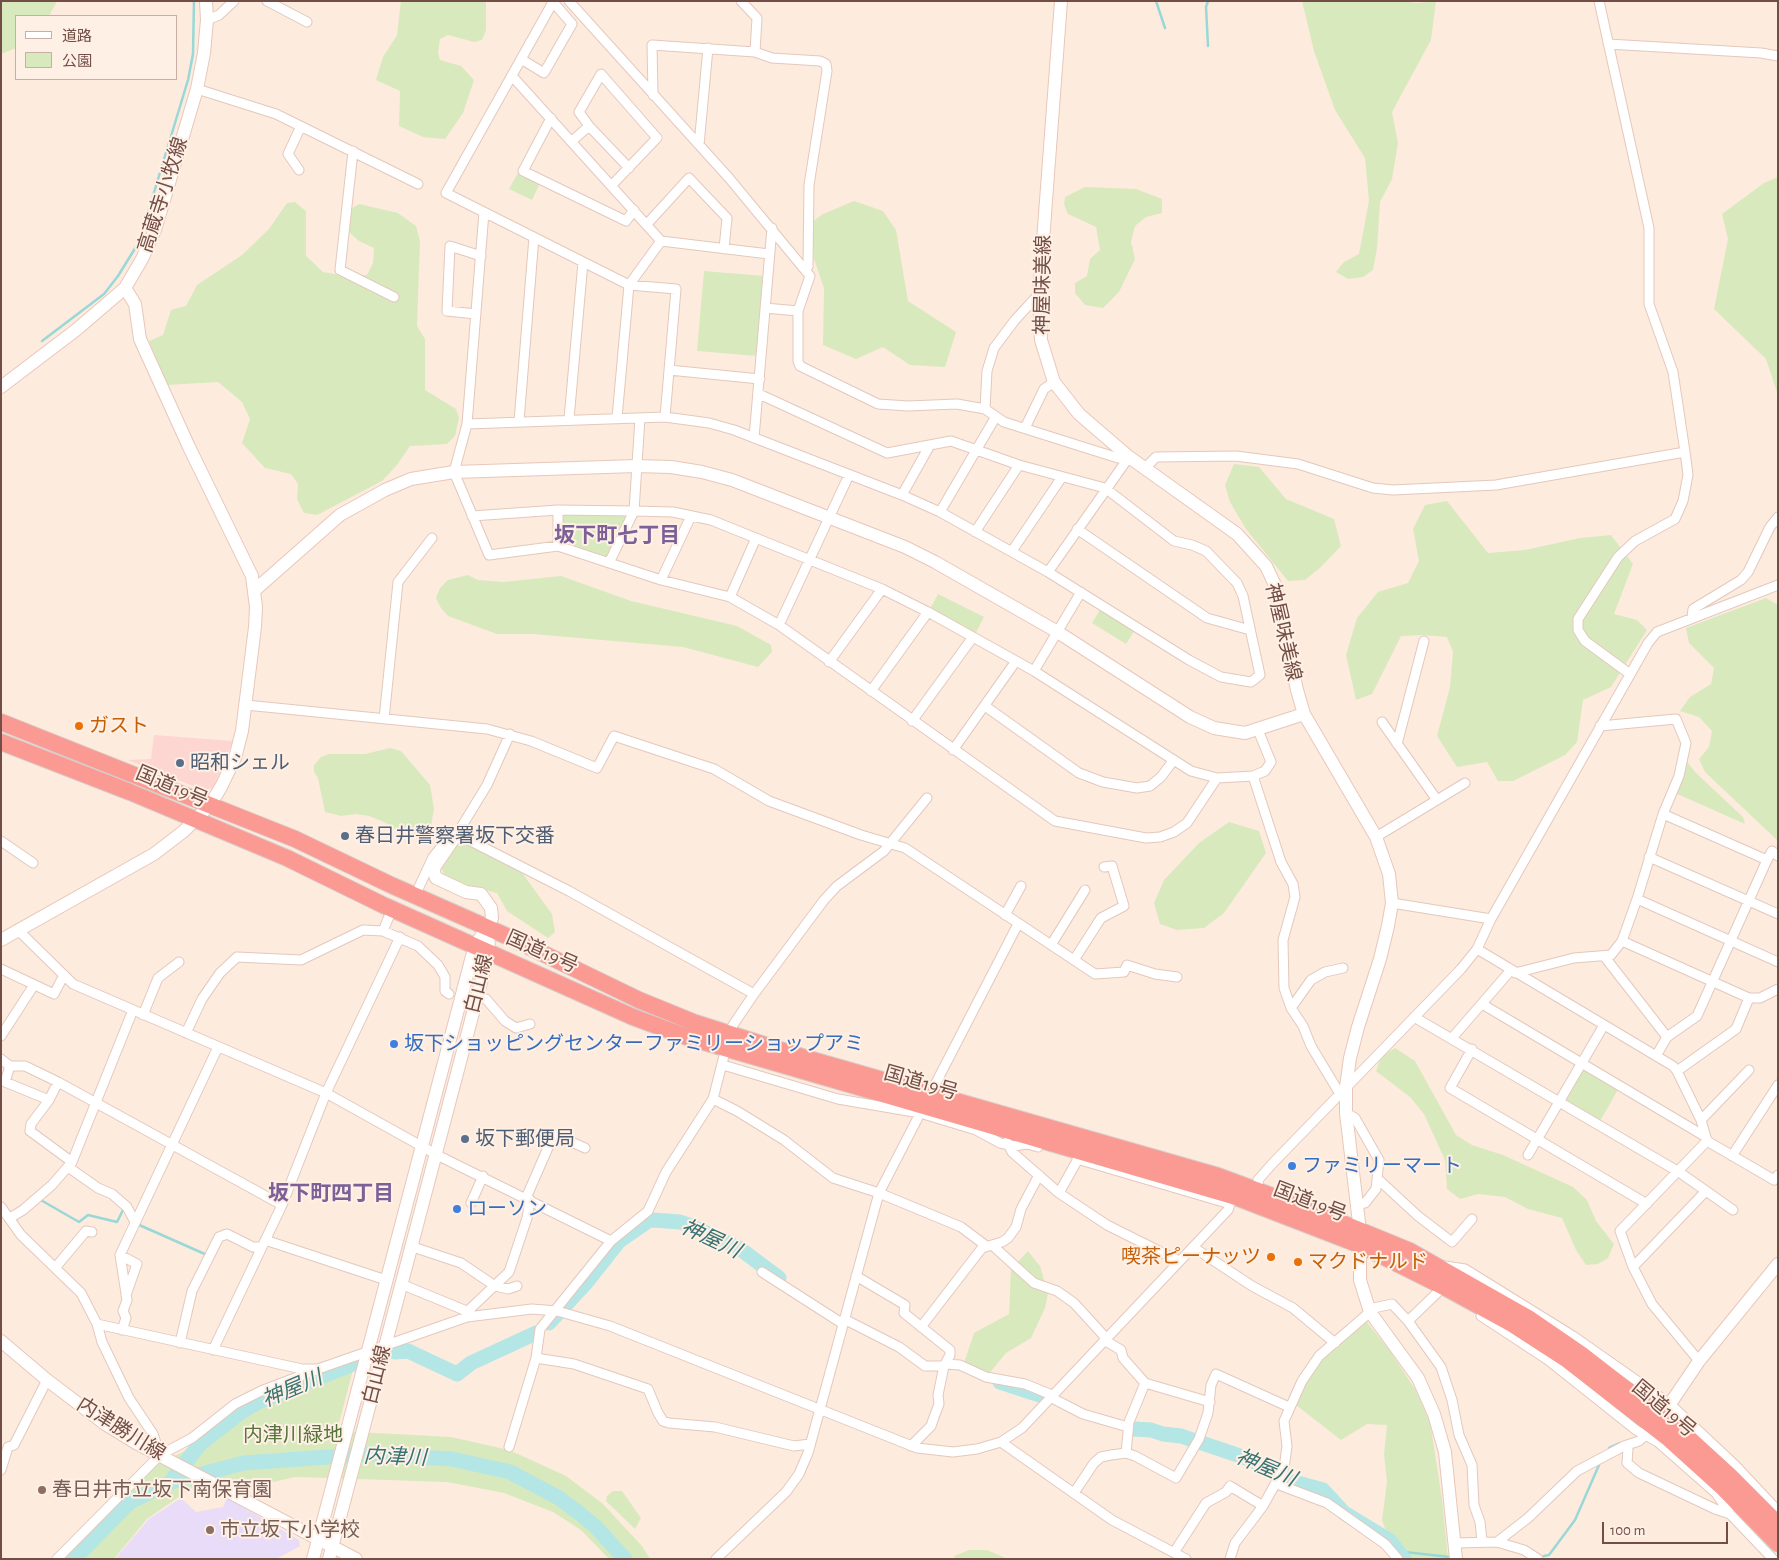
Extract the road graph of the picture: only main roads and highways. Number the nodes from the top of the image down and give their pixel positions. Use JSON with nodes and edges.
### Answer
{"nodes":[{"id":1,"x":1,"y":722,"type":"edge"},
{"id":2,"x":1,"y":742,"type":"edge"},
{"id":3,"x":728,"y":1042,"type":"junction"},
{"id":4,"x":925,"y":1104,"type":"junction"},
{"id":5,"x":1360,"y":1238,"type":"junction"},
{"id":6,"x":1778,"y":1524,"type":"edge"},
{"id":7,"x":1778,"y":1544,"type":"edge"}],
"edges":[{"from":1,"to":3,"type":"highway","name":"国道19号"},
{"from":2,"to":3,"type":"highway","name":"国道19号"},
{"from":3,"to":4,"type":"highway","name":"国道19号"},
{"from":4,"to":5,"type":"highway","name":"国道19号"},
{"from":4,"to":5,"type":"highway","name":"国道19号"},
{"from":5,"to":6,"type":"highway","name":"国道19号"},
{"from":5,"to":7,"type":"highway","name":"国道19号"}]}
